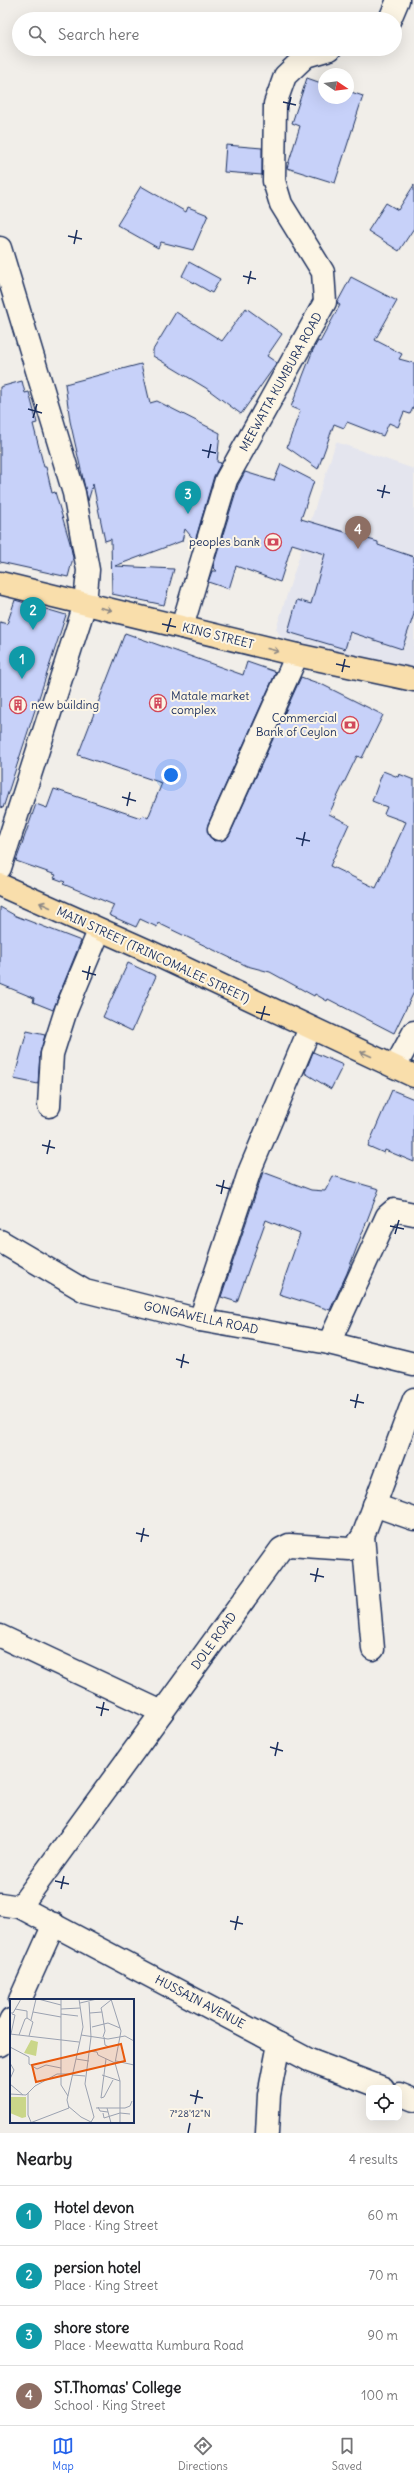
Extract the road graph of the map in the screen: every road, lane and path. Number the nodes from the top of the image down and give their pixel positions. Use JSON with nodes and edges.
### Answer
{"nodes":[{"id":1,"x":398,"y":0,"type":"edge"},
{"id":2,"x":393,"y":12,"type":"edge"},
{"id":3,"x":306,"y":56,"type":"edge"},
{"id":4,"x":0,"y":248,"type":"edge"},
{"id":5,"x":0,"y":583,"type":"edge"},
{"id":6,"x":85,"y":604,"type":"junction"},
{"id":7,"x":182,"y":627,"type":"junction"},
{"id":8,"x":297,"y":655,"type":"junction"},
{"id":9,"x":414,"y":680,"type":"edge"},
{"id":10,"x":219,"y":829,"type":"dead end"},
{"id":11,"x":0,"y":868,"type":"edge"},
{"id":12,"x":0,"y":885,"type":"edge"},
{"id":13,"x":100,"y":931,"type":"junction"},
{"id":14,"x":310,"y":1028,"type":"junction"},
{"id":15,"x":414,"y":1032,"type":"edge"},
{"id":16,"x":405,"y":1071,"type":"edge"},
{"id":17,"x":50,"y":1106,"type":"dead end"},
{"id":18,"x":414,"y":1214,"type":"edge"},
{"id":19,"x":0,"y":1241,"type":"edge"},
{"id":20,"x":200,"y":1320,"type":"junction"},
{"id":21,"x":329,"y":1343,"type":"junction"},
{"id":22,"x":414,"y":1364,"type":"edge"},
{"id":23,"x":414,"y":1399,"type":"edge"},
{"id":24,"x":374,"y":1505,"type":"junction"},
{"id":25,"x":414,"y":1519,"type":"edge"},
{"id":26,"x":363,"y":1536,"type":"junction"},
{"id":27,"x":0,"y":1636,"type":"edge"},
{"id":28,"x":373,"y":1649,"type":"dead end"},
{"id":29,"x":162,"y":1712,"type":"junction"},
{"id":30,"x":10,"y":1905,"type":"edge"},
{"id":31,"x":54,"y":1924,"type":"junction"},
{"id":32,"x":20,"y":1999,"type":"edge"},
{"id":33,"x":10,"y":2022,"type":"edge"},
{"id":34,"x":279,"y":2044,"type":"junction"},
{"id":35,"x":0,"y":2045,"type":"edge"},
{"id":36,"x":375,"y":2085,"type":"edge"},
{"id":37,"x":402,"y":2095,"type":"edge"},
{"id":38,"x":414,"y":2100,"type":"edge"},
{"id":39,"x":267,"y":2133,"type":"edge"}],
"edges":[{"from":1,"to":2,"type":"street"},
{"from":3,"to":7,"type":"street","name":"MEEWATTA KUMBURA ROAD"},
{"from":4,"to":6,"type":"street"},
{"from":5,"to":6,"type":"main road","name":"KING STREET"},
{"from":6,"to":7,"type":"main road","name":"KING STREET","one_way":true},
{"from":6,"to":11,"type":"street"},
{"from":7,"to":8,"type":"main road","name":"KING STREET","one_way":true},
{"from":8,"to":9,"type":"main road","name":"KING STREET"},
{"from":8,"to":10,"type":"street"},
{"from":13,"to":12,"type":"main road","name":"MAIN STREET (TRINCOMALEE STREET)","one_way":true},
{"from":13,"to":14,"type":"main road","name":"MAIN STREET (TRINCOMALEE STREET)"},
{"from":13,"to":17,"type":"street"},
{"from":16,"to":14,"type":"main road","name":"MAIN STREET (TRINCOMALEE STREET)","one_way":true},
{"from":14,"to":20,"type":"street"},
{"from":15,"to":16,"type":"street"},
{"from":18,"to":21,"type":"street"},
{"from":19,"to":20,"type":"street","name":"GONGAWELLA ROAD"},
{"from":20,"to":21,"type":"street","name":"GONGAWELLA ROAD"},
{"from":21,"to":22,"type":"street","name":"GONGAWELLA ROAD"},
{"from":23,"to":24,"type":"street","name":"DOLE ROAD"},
{"from":24,"to":25,"type":"street"},
{"from":24,"to":26,"type":"street","name":"DOLE ROAD"},
{"from":26,"to":28,"type":"street"},
{"from":26,"to":29,"type":"street","name":"DOLE ROAD"},
{"from":27,"to":29,"type":"street"},
{"from":29,"to":30,"type":"street","name":"DOLE ROAD"},
{"from":30,"to":31,"type":"street","name":"HUSSAIN AVENUE"},
{"from":31,"to":32,"type":"street"},
{"from":31,"to":34,"type":"street","name":"HUSSAIN AVENUE"},
{"from":33,"to":35,"type":"street"},
{"from":34,"to":36,"type":"street","name":"HUSSAIN AVENUE"},
{"from":34,"to":39,"type":"street"},
{"from":37,"to":38,"type":"street"}]}
